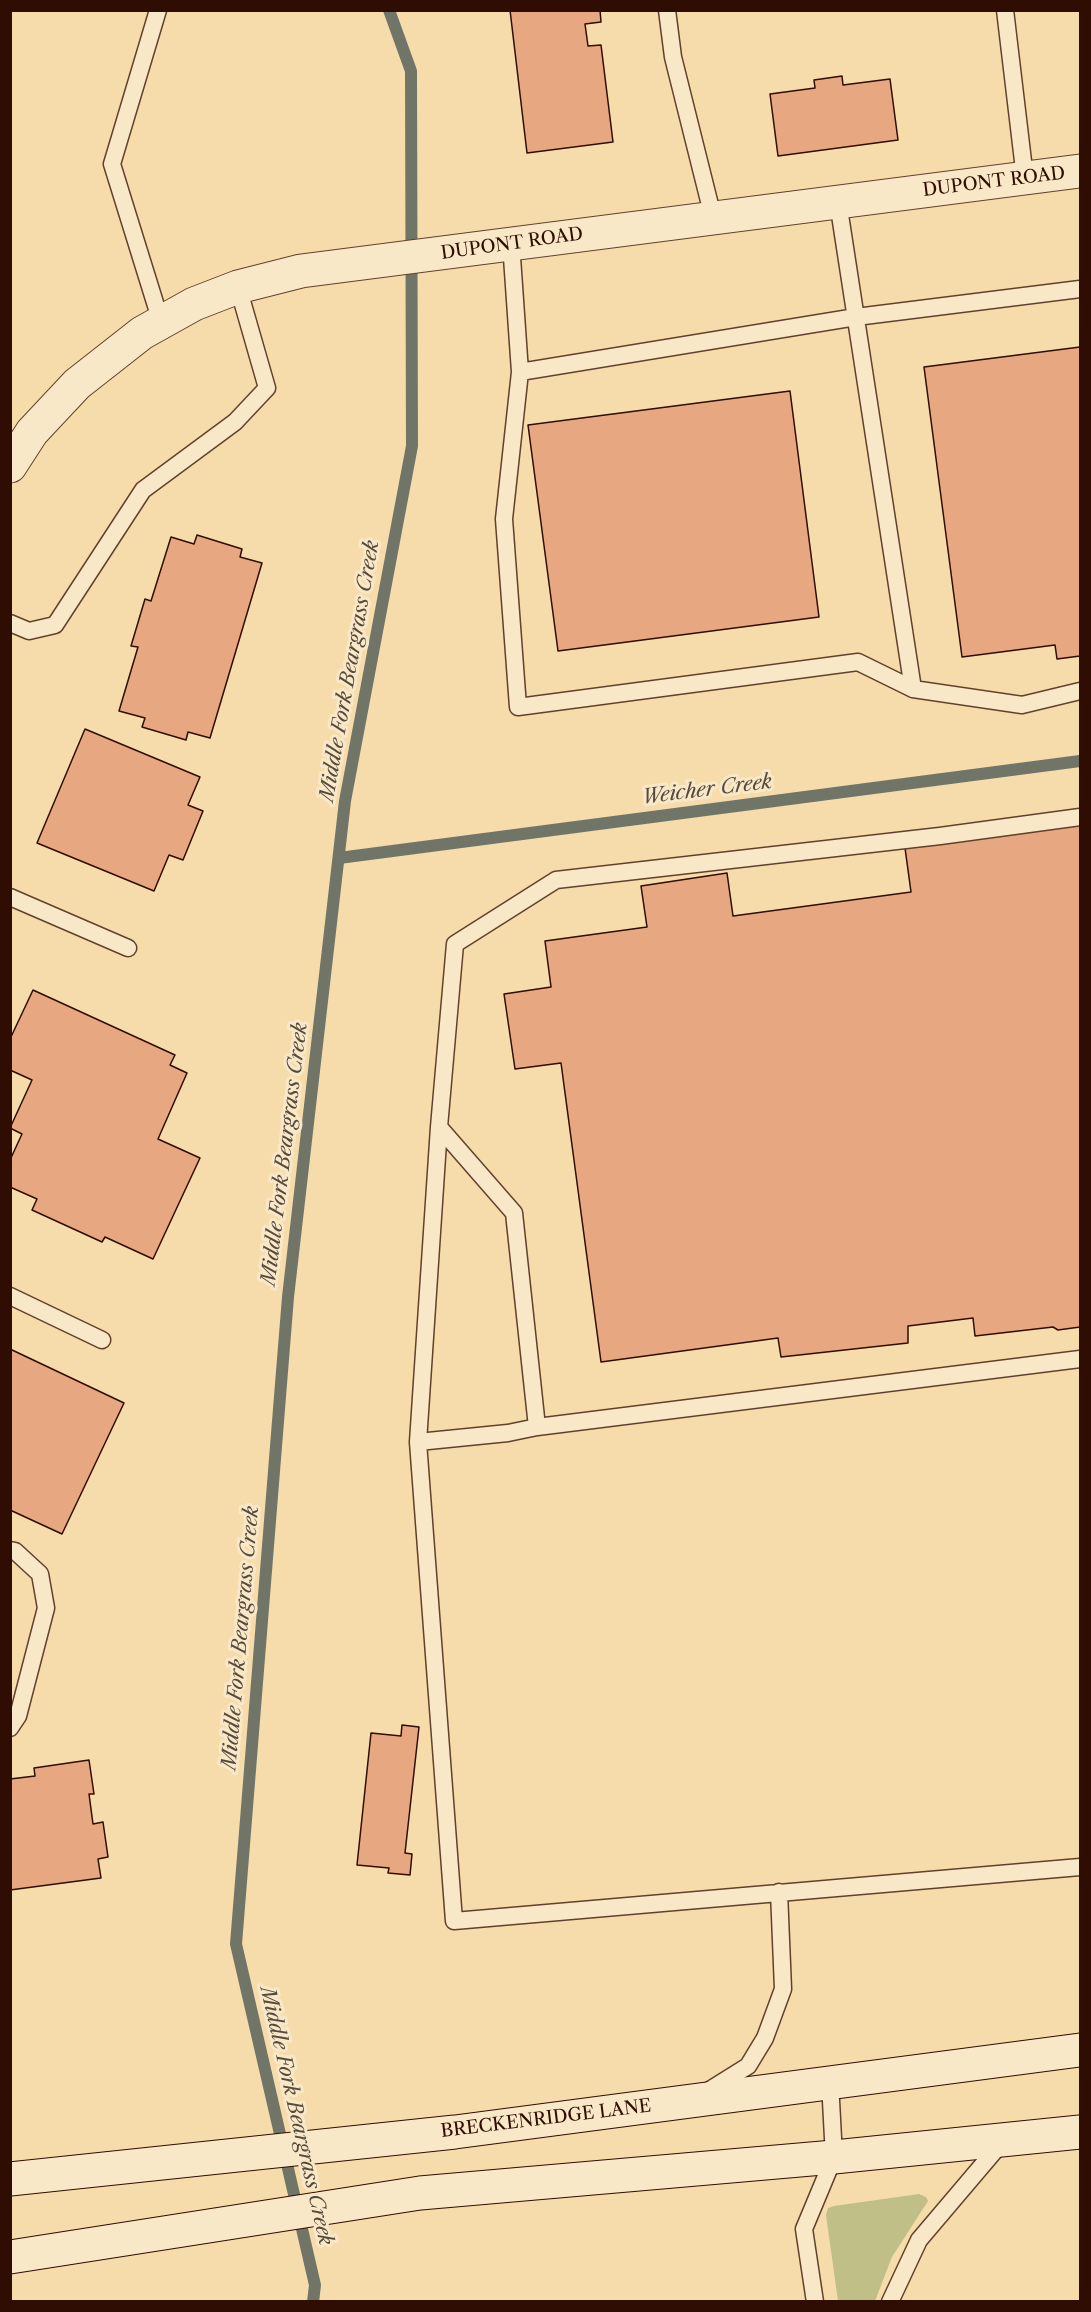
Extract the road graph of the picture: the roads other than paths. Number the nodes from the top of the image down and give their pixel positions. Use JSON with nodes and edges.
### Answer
{"nodes":[{"id":1,"x":158,"y":10,"type":"edge"},
{"id":2,"x":667,"y":10,"type":"edge"},
{"id":3,"x":1005,"y":10,"type":"edge"},
{"id":4,"x":1080,"y":171,"type":"edge"},
{"id":5,"x":1024,"y":178,"type":"junction"},
{"id":6,"x":838,"y":201,"type":"junction"},
{"id":7,"x":713,"y":218,"type":"junction"},
{"id":8,"x":511,"y":243,"type":"junction"},
{"id":9,"x":238,"y":287,"type":"junction"},
{"id":10,"x":1080,"y":289,"type":"edge"},
{"id":11,"x":855,"y":317,"type":"junction"},
{"id":12,"x":161,"y":322,"type":"junction"},
{"id":13,"x":520,"y":372,"type":"junction"},
{"id":14,"x":10,"y":466,"type":"edge"},
{"id":15,"x":10,"y":623,"type":"edge"},
{"id":16,"x":913,"y":689,"type":"junction"},
{"id":17,"x":1080,"y":691,"type":"edge"},
{"id":18,"x":1080,"y":817,"type":"edge"},
{"id":19,"x":10,"y":897,"type":"edge"},
{"id":20,"x":128,"y":948,"type":"dead end"},
{"id":21,"x":439,"y":1127,"type":"junction"},
{"id":22,"x":10,"y":1296,"type":"edge"},
{"id":23,"x":102,"y":1340,"type":"dead end"},
{"id":24,"x":1080,"y":1359,"type":"edge"},
{"id":25,"x":537,"y":1427,"type":"junction"},
{"id":26,"x":418,"y":1442,"type":"junction"},
{"id":27,"x":10,"y":1550,"type":"edge"},
{"id":28,"x":10,"y":1728,"type":"edge"},
{"id":29,"x":1080,"y":1867,"type":"edge"},
{"id":30,"x":779,"y":1892,"type":"junction"},
{"id":31,"x":1080,"y":2050,"type":"edge"},
{"id":32,"x":830,"y":2082,"type":"junction"},
{"id":33,"x":693,"y":2100,"type":"junction"},
{"id":34,"x":1080,"y":2132,"type":"edge"},
{"id":35,"x":1004,"y":2139,"type":"junction"},
{"id":36,"x":834,"y":2157,"type":"junction"},
{"id":37,"x":10,"y":2179,"type":"edge"},
{"id":38,"x":10,"y":2257,"type":"edge"},
{"id":39,"x":815,"y":2301,"type":"edge"},
{"id":40,"x":890,"y":2301,"type":"edge"}],
"edges":[{"from":1,"to":12,"type":"lane"},
{"from":2,"to":7,"type":"lane"},
{"from":3,"to":5,"type":"lane"},
{"from":4,"to":5,"type":"main road","name":"DUPONT ROAD"},
{"from":5,"to":6,"type":"main road","name":"DUPONT ROAD"},
{"from":6,"to":7,"type":"main road","name":"DUPONT ROAD"},
{"from":6,"to":11,"type":"lane"},
{"from":7,"to":8,"type":"main road","name":"DUPONT ROAD"},
{"from":8,"to":9,"type":"main road","name":"DUPONT ROAD"},
{"from":8,"to":13,"type":"lane"},
{"from":9,"to":12,"type":"main road","name":"DUPONT ROAD"},
{"from":9,"to":15,"type":"lane"},
{"from":10,"to":11,"type":"lane"},
{"from":11,"to":13,"type":"lane"},
{"from":11,"to":16,"type":"lane"},
{"from":12,"to":14,"type":"main road","name":"DUPONT ROAD"},
{"from":13,"to":16,"type":"lane"},
{"from":16,"to":17,"type":"lane"},
{"from":18,"to":21,"type":"lane"},
{"from":19,"to":20,"type":"lane"},
{"from":21,"to":25,"type":"lane"},
{"from":21,"to":26,"type":"lane"},
{"from":22,"to":23,"type":"lane"},
{"from":24,"to":25,"type":"lane"},
{"from":25,"to":26,"type":"lane"},
{"from":26,"to":30,"type":"lane"},
{"from":27,"to":28,"type":"lane"},
{"from":29,"to":30,"type":"lane"},
{"from":30,"to":33,"type":"lane"},
{"from":31,"to":32,"type":"main road","name":"BRECKENRIDGE LANE"},
{"from":32,"to":33,"type":"main road","name":"BRECKENRIDGE LANE"},
{"from":32,"to":36,"type":"lane"},
{"from":33,"to":37,"type":"main road","name":"BRECKENRIDGE LANE"},
{"from":34,"to":35,"type":"main road"},
{"from":35,"to":36,"type":"main road"},
{"from":35,"to":40,"type":"lane"},
{"from":36,"to":38,"type":"main road"},
{"from":36,"to":39,"type":"lane"}]}
